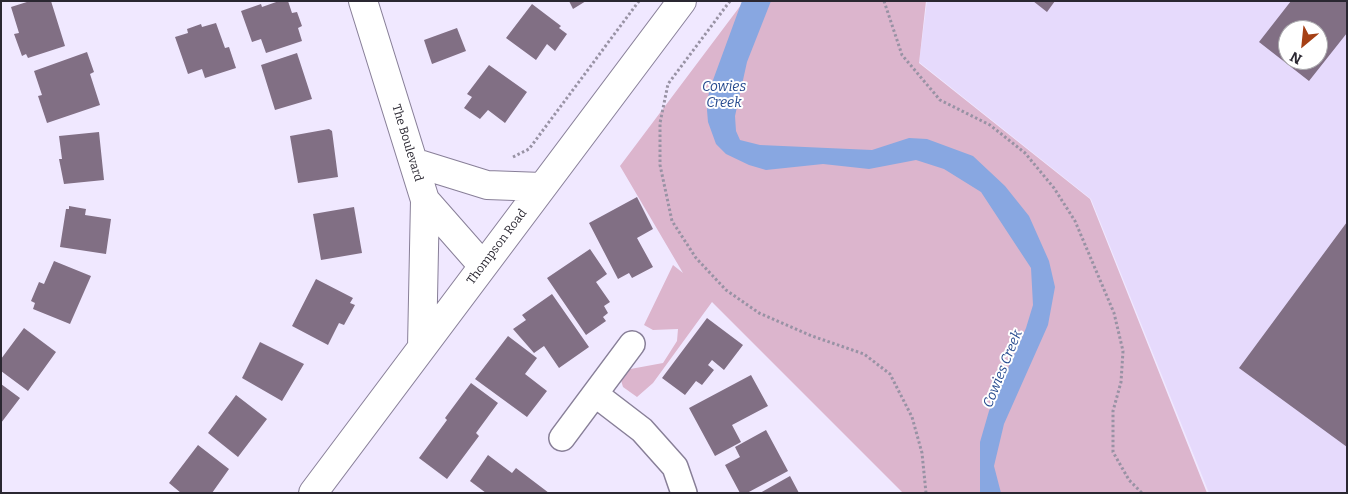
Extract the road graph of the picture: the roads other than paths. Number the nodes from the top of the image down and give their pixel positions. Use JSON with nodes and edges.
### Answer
{"nodes":[{"id":1,"x":363,"y":1,"type":"edge"},
{"id":2,"x":682,"y":1,"type":"edge"},
{"id":3,"x":413,"y":162,"type":"junction"},
{"id":4,"x":542,"y":187,"type":"junction"},
{"id":5,"x":425,"y":200,"type":"junction"},
{"id":6,"x":483,"y":266,"type":"junction"},
{"id":7,"x":632,"y":344,"type":"dead end"},
{"id":8,"x":422,"y":347,"type":"junction"},
{"id":9,"x":595,"y":394,"type":"junction"},
{"id":10,"x":562,"y":438,"type":"dead end"},
{"id":11,"x":313,"y":493,"type":"edge"},
{"id":12,"x":684,"y":493,"type":"edge"}],
"edges":[{"from":1,"to":3,"type":"main road","name":"The Boulevard"},
{"from":2,"to":4,"type":"main road","name":"Thompson Road"},
{"from":3,"to":4,"type":"main road"},
{"from":3,"to":5,"type":"main road","name":"The Boulevard"},
{"from":4,"to":6,"type":"main road","name":"Thompson Road"},
{"from":5,"to":6,"type":"main road","name":"The Boulevard"},
{"from":5,"to":8,"type":"main road"},
{"from":6,"to":8,"type":"main road","name":"Thompson Road"},
{"from":7,"to":9,"type":"street"},
{"from":8,"to":11,"type":"main road","name":"Thompson Road"},
{"from":9,"to":10,"type":"street"},
{"from":9,"to":12,"type":"street"}]}
